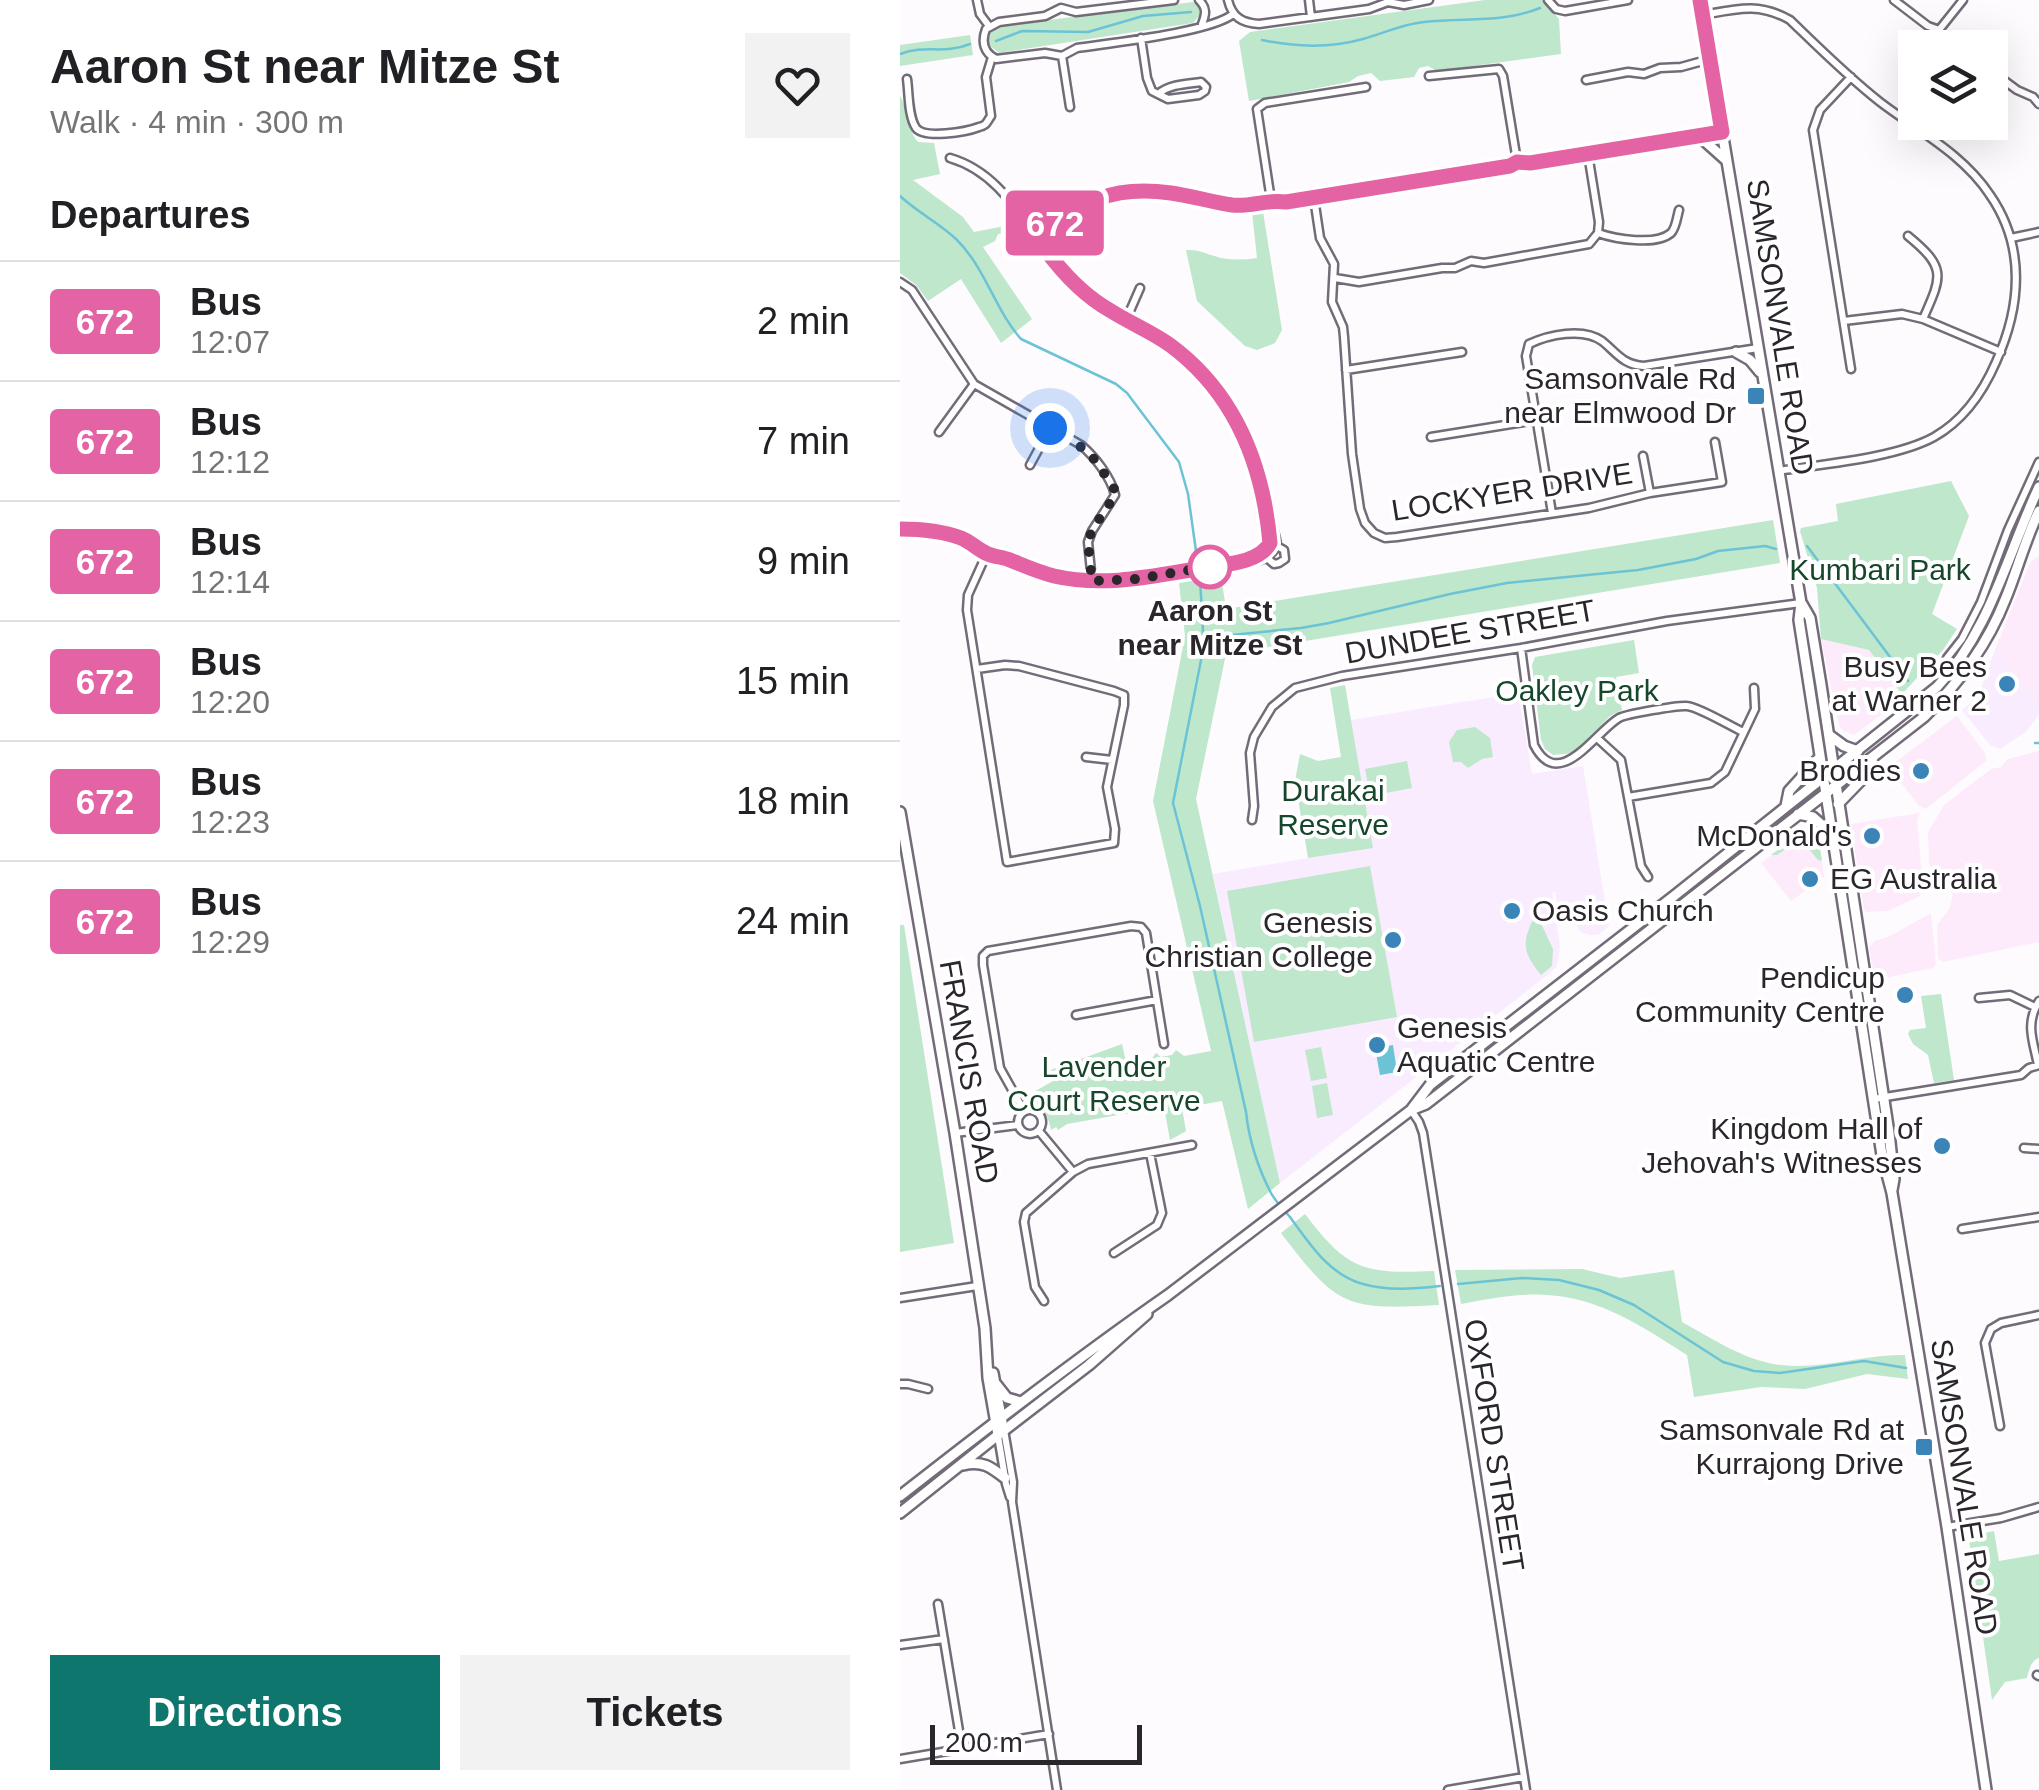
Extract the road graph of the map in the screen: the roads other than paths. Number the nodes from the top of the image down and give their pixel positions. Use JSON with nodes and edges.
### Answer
{"nodes":[{"id":1,"x":977,"y":0,"type":"edge"},
{"id":2,"x":1174,"y":0,"type":"edge"},
{"id":3,"x":1198,"y":0,"type":"edge"},
{"id":4,"x":1212,"y":0,"type":"edge"},
{"id":5,"x":1228,"y":0,"type":"edge"},
{"id":6,"x":1309,"y":0,"type":"edge"},
{"id":7,"x":1429,"y":0,"type":"edge"},
{"id":8,"x":1548,"y":0,"type":"edge"},
{"id":9,"x":1628,"y":0,"type":"edge"},
{"id":10,"x":1700,"y":0,"type":"edge"},
{"id":11,"x":1894,"y":0,"type":"edge"},
{"id":12,"x":1962,"y":0,"type":"edge"},
{"id":13,"x":1388,"y":1,"type":"edge"},
{"id":14,"x":1143,"y":2,"type":"edge"},
{"id":15,"x":1061,"y":4,"type":"edge"},
{"id":16,"x":1206,"y":12,"type":"junction"},
{"id":17,"x":1233,"y":14,"type":"junction"},
{"id":18,"x":1702,"y":15,"type":"junction"},
{"id":19,"x":1311,"y":17,"type":"junction"},
{"id":20,"x":1215,"y":21,"type":"junction"},
{"id":21,"x":989,"y":26,"type":"junction"},
{"id":22,"x":1202,"y":26,"type":"junction"},
{"id":23,"x":1939,"y":30,"type":"joint"},
{"id":24,"x":1141,"y":38,"type":"junction"},
{"id":25,"x":1062,"y":56,"type":"junction"},
{"id":26,"x":992,"y":57,"type":"junction"},
{"id":27,"x":1710,"y":60,"type":"junction"},
{"id":28,"x":1429,"y":76,"type":"dead end"},
{"id":29,"x":1851,"y":78,"type":"junction"},
{"id":30,"x":907,"y":79,"type":"dead end"},
{"id":31,"x":1586,"y":80,"type":"dead end"},
{"id":32,"x":2008,"y":83,"type":"edge"},
{"id":33,"x":1366,"y":86,"type":"dead end"},
{"id":34,"x":2039,"y":89,"type":"edge"},
{"id":35,"x":1158,"y":94,"type":"junction"},
{"id":36,"x":2036,"y":101,"type":"edge"},
{"id":37,"x":1070,"y":107,"type":"dead end"},
{"id":38,"x":1722,"y":132,"type":"junction"},
{"id":39,"x":1699,"y":136,"type":"junction"},
{"id":40,"x":1588,"y":154,"type":"junction"},
{"id":41,"x":950,"y":158,"type":"dead end"},
{"id":42,"x":1727,"y":161,"type":"junction"},
{"id":43,"x":1517,"y":162,"type":"junction"},
{"id":44,"x":1314,"y":198,"type":"junction"},
{"id":45,"x":1271,"y":200,"type":"junction"},
{"id":46,"x":1680,"y":210,"type":"dead end"},
{"id":47,"x":2039,"y":232,"type":"edge"},
{"id":48,"x":1598,"y":233,"type":"junction"},
{"id":49,"x":1036,"y":236,"type":"junction"},
{"id":50,"x":1908,"y":236,"type":"dead end"},
{"id":51,"x":2011,"y":238,"type":"junction"},
{"id":52,"x":1334,"y":278,"type":"junction"},
{"id":53,"x":900,"y":282,"type":"edge"},
{"id":54,"x":1140,"y":288,"type":"dead end"},
{"id":55,"x":1126,"y":320,"type":"junction"},
{"id":56,"x":1923,"y":320,"type":"junction"},
{"id":57,"x":1844,"y":322,"type":"junction"},
{"id":58,"x":1758,"y":348,"type":"junction"},
{"id":59,"x":1462,"y":352,"type":"dead end"},
{"id":60,"x":1736,"y":352,"type":"junction"},
{"id":61,"x":2001,"y":352,"type":"junction"},
{"id":62,"x":1850,"y":369,"type":"dead end"},
{"id":63,"x":1346,"y":370,"type":"junction"},
{"id":64,"x":1762,"y":374,"type":"junction"},
{"id":65,"x":974,"y":384,"type":"junction"},
{"id":66,"x":1536,"y":420,"type":"junction"},
{"id":67,"x":1050,"y":428,"type":"junction"},
{"id":68,"x":939,"y":432,"type":"dead end"},
{"id":69,"x":1432,"y":436,"type":"dead end"},
{"id":70,"x":1715,"y":442,"type":"dead end"},
{"id":71,"x":1643,"y":456,"type":"dead end"},
{"id":72,"x":2039,"y":462,"type":"edge"},
{"id":73,"x":1030,"y":466,"type":"dead end"},
{"id":74,"x":1778,"y":471,"type":"junction"},
{"id":75,"x":2039,"y":487,"type":"edge"},
{"id":76,"x":1650,"y":493,"type":"junction"},
{"id":77,"x":2039,"y":511,"type":"edge"},
{"id":78,"x":1552,"y":513,"type":"junction"},
{"id":79,"x":900,"y":529,"type":"edge"},
{"id":80,"x":2029,"y":535,"type":"edge"},
{"id":81,"x":987,"y":554,"type":"junction"},
{"id":82,"x":1092,"y":581,"type":"junction"},
{"id":83,"x":1801,"y":603,"type":"junction"},
{"id":84,"x":1521,"y":648,"type":"junction"},
{"id":85,"x":977,"y":669,"type":"junction"},
{"id":86,"x":1946,"y":677,"type":"junction"},
{"id":87,"x":1754,"y":688,"type":"dead end"},
{"id":88,"x":1743,"y":732,"type":"junction"},
{"id":89,"x":1828,"y":735,"type":"junction"},
{"id":90,"x":1597,"y":738,"type":"junction"},
{"id":91,"x":1858,"y":750,"type":"junction"},
{"id":92,"x":1086,"y":756,"type":"dead end"},
{"id":93,"x":1820,"y":757,"type":"junction"},
{"id":94,"x":1873,"y":757,"type":"junction"},
{"id":95,"x":1112,"y":760,"type":"junction"},
{"id":96,"x":1834,"y":770,"type":"junction"},
{"id":97,"x":1823,"y":778,"type":"junction"},
{"id":98,"x":1836,"y":785,"type":"junction"},
{"id":99,"x":1825,"y":793,"type":"junction"},
{"id":100,"x":1628,"y":797,"type":"junction"},
{"id":101,"x":1838,"y":804,"type":"junction"},
{"id":102,"x":1786,"y":806,"type":"junction"},
{"id":103,"x":900,"y":812,"type":"edge"},
{"id":104,"x":1798,"y":814,"type":"junction"},
{"id":105,"x":1252,"y":820,"type":"dead end"},
{"id":106,"x":1831,"y":833,"type":"junction"},
{"id":107,"x":1648,"y":877,"type":"dead end"},
{"id":108,"x":1979,"y":998,"type":"dead end"},
{"id":109,"x":1156,"y":1000,"type":"junction"},
{"id":110,"x":2037,"y":1004,"type":"edge"},
{"id":111,"x":1076,"y":1015,"type":"dead end"},
{"id":112,"x":1164,"y":1044,"type":"dead end"},
{"id":113,"x":2039,"y":1065,"type":"edge"},
{"id":114,"x":1878,"y":1098,"type":"junction"},
{"id":115,"x":1411,"y":1110,"type":"junction"},
{"id":116,"x":1024,"y":1111,"type":"junction"},
{"id":117,"x":1018,"y":1125,"type":"junction"},
{"id":118,"x":1040,"y":1130,"type":"junction"},
{"id":119,"x":955,"y":1133,"type":"junction"},
{"id":120,"x":1192,"y":1145,"type":"dead end"},
{"id":121,"x":2024,"y":1148,"type":"dead end"},
{"id":122,"x":2039,"y":1149,"type":"edge"},
{"id":123,"x":1150,"y":1152,"type":"junction"},
{"id":124,"x":1073,"y":1172,"type":"junction"},
{"id":125,"x":2039,"y":1217,"type":"edge"},
{"id":126,"x":1962,"y":1229,"type":"dead end"},
{"id":127,"x":1114,"y":1252,"type":"dead end"},
{"id":128,"x":977,"y":1286,"type":"junction"},
{"id":129,"x":900,"y":1298,"type":"edge"},
{"id":130,"x":1044,"y":1300,"type":"dead end"},
{"id":131,"x":1158,"y":1302,"type":"junction"},
{"id":132,"x":2039,"y":1315,"type":"edge"},
{"id":133,"x":986,"y":1341,"type":"junction"},
{"id":134,"x":900,"y":1384,"type":"edge"},
{"id":135,"x":996,"y":1384,"type":"junction"},
{"id":136,"x":928,"y":1389,"type":"dead end"},
{"id":137,"x":1021,"y":1402,"type":"junction"},
{"id":138,"x":999,"y":1426,"type":"junction"},
{"id":139,"x":2000,"y":1426,"type":"dead end"},
{"id":140,"x":960,"y":1466,"type":"junction"},
{"id":141,"x":1005,"y":1478,"type":"junction"},
{"id":142,"x":900,"y":1496,"type":"edge"},
{"id":143,"x":1012,"y":1502,"type":"junction"},
{"id":144,"x":2039,"y":1506,"type":"edge"},
{"id":145,"x":900,"y":1514,"type":"edge"},
{"id":146,"x":1947,"y":1527,"type":"junction"},
{"id":147,"x":938,"y":1604,"type":"dead end"},
{"id":148,"x":944,"y":1639,"type":"junction"},
{"id":149,"x":900,"y":1644,"type":"edge"},
{"id":150,"x":1049,"y":1734,"type":"junction"},
{"id":151,"x":962,"y":1749,"type":"junction"},
{"id":152,"x":900,"y":1759,"type":"edge"},
{"id":153,"x":1524,"y":1777,"type":"junction"},
{"id":154,"x":1058,"y":1790,"type":"edge"},
{"id":155,"x":1448,"y":1790,"type":"edge"},
{"id":156,"x":1526,"y":1790,"type":"edge"},
{"id":157,"x":1986,"y":1790,"type":"edge"}],
"edges":[{"from":1,"to":21,"type":"street"},
{"from":2,"to":14,"type":"street"},
{"from":3,"to":16,"type":"street"},
{"from":4,"to":16,"type":"street"},
{"from":5,"to":17,"type":"street"},
{"from":6,"to":19,"type":"street"},
{"from":7,"to":13,"type":"street"},
{"from":8,"to":9,"type":"street"},
{"from":10,"to":18,"type":"main road","name":"SAMSONVALE ROAD"},
{"from":11,"to":23,"type":"street"},
{"from":12,"to":23,"type":"street"},
{"from":13,"to":19,"type":"street"},
{"from":14,"to":15,"type":"street"},
{"from":15,"to":21,"type":"street"},
{"from":16,"to":20,"type":"street"},
{"from":16,"to":22,"type":"street"},
{"from":17,"to":19,"type":"street"},
{"from":17,"to":20,"type":"street"},
{"from":18,"to":27,"type":"main road","name":"SAMSONVALE ROAD"},
{"from":18,"to":29,"type":"street"},
{"from":20,"to":22,"type":"street"},
{"from":21,"to":26,"type":"street"},
{"from":22,"to":24,"type":"street"},
{"from":24,"to":25,"type":"street"},
{"from":24,"to":35,"type":"street"},
{"from":25,"to":26,"type":"street"},
{"from":25,"to":37,"type":"street"},
{"from":26,"to":30,"type":"street"},
{"from":27,"to":31,"type":"street"},
{"from":27,"to":38,"type":"main road","name":"SAMSONVALE ROAD"},
{"from":28,"to":43,"type":"street"},
{"from":29,"to":51,"type":"street"},
{"from":29,"to":57,"type":"street"},
{"from":32,"to":36,"type":"street"},
{"from":33,"to":45,"type":"street"},
{"from":34,"to":36,"type":"street"},
{"from":35,"to":35,"type":"street"},
{"from":38,"to":39,"type":"street"},
{"from":38,"to":42,"type":"main road","name":"SAMSONVALE ROAD"},
{"from":39,"to":40,"type":"street"},
{"from":39,"to":42,"type":"main road"},
{"from":40,"to":43,"type":"street"},
{"from":40,"to":48,"type":"street"},
{"from":41,"to":49,"type":"street"},
{"from":42,"to":58,"type":"main road","name":"SAMSONVALE ROAD"},
{"from":43,"to":44,"type":"street"},
{"from":44,"to":45,"type":"street"},
{"from":44,"to":52,"type":"street","name":"LOCKYER DRIVE"},
{"from":45,"to":49,"type":"street"},
{"from":46,"to":48,"type":"street"},
{"from":47,"to":51,"type":"street"},
{"from":48,"to":52,"type":"street"},
{"from":49,"to":55,"type":"street"},
{"from":50,"to":56,"type":"street"},
{"from":51,"to":61,"type":"street"},
{"from":52,"to":63,"type":"street","name":"LOCKYER DRIVE"},
{"from":53,"to":65,"type":"street"},
{"from":54,"to":55,"type":"street"},
{"from":55,"to":82,"type":"street"},
{"from":56,"to":57,"type":"street"},
{"from":56,"to":61,"type":"street"},
{"from":57,"to":62,"type":"street"},
{"from":58,"to":60,"type":"street"},
{"from":58,"to":64,"type":"main road","name":"SAMSONVALE ROAD"},
{"from":59,"to":63,"type":"street"},
{"from":60,"to":64,"type":"main road"},
{"from":60,"to":66,"type":"street"},
{"from":61,"to":74,"type":"street"},
{"from":63,"to":78,"type":"street","name":"LOCKYER DRIVE"},
{"from":64,"to":74,"type":"main road","name":"SAMSONVALE ROAD"},
{"from":65,"to":67,"type":"street"},
{"from":65,"to":68,"type":"street"},
{"from":66,"to":69,"type":"street"},
{"from":66,"to":78,"type":"street"},
{"from":67,"to":73,"type":"street"},
{"from":67,"to":82,"type":"street"},
{"from":70,"to":76,"type":"street","name":"LOCKYER DRIVE"},
{"from":71,"to":76,"type":"street"},
{"from":72,"to":86,"type":"street"},
{"from":74,"to":83,"type":"main road","name":"SAMSONVALE ROAD"},
{"from":75,"to":80,"type":"main road"},
{"from":76,"to":78,"type":"street","name":"LOCKYER DRIVE"},
{"from":77,"to":80,"type":"main road"},
{"from":79,"to":81,"type":"street"},
{"from":80,"to":86,"type":"main road"},
{"from":80,"to":94,"type":"main road"},
{"from":81,"to":82,"type":"street"},
{"from":81,"to":85,"type":"street"},
{"from":83,"to":84,"type":"street","name":"DUNDEE STREET"},
{"from":83,"to":89,"type":"main road","name":"SAMSONVALE ROAD"},
{"from":83,"to":93,"type":"main road","name":"SAMSONVALE ROAD"},
{"from":84,"to":90,"type":"street"},
{"from":84,"to":105,"type":"street","name":"DUNDEE STREET"},
{"from":85,"to":95,"type":"street"},
{"from":85,"to":95,"type":"street"},
{"from":86,"to":91,"type":"main road"},
{"from":87,"to":88,"type":"street"},
{"from":88,"to":90,"type":"street"},
{"from":88,"to":100,"type":"street"},
{"from":89,"to":91,"type":"main road"},
{"from":89,"to":96,"type":"main road","name":"SAMSONVALE ROAD"},
{"from":90,"to":100,"type":"street"},
{"from":91,"to":96,"type":"main road"},
{"from":92,"to":95,"type":"street"},
{"from":93,"to":97,"type":"main road","name":"SAMSONVALE ROAD"},
{"from":93,"to":102,"type":"main road"},
{"from":94,"to":98,"type":"main road"},
{"from":94,"to":101,"type":"main road"},
{"from":96,"to":97,"type":"main road"},
{"from":96,"to":98,"type":"main road","name":"SAMSONVALE ROAD"},
{"from":97,"to":99,"type":"main road","name":"SAMSONVALE ROAD"},
{"from":97,"to":102,"type":"main road"},
{"from":98,"to":99,"type":"main road"},
{"from":98,"to":101,"type":"main road","name":"SAMSONVALE ROAD"},
{"from":99,"to":104,"type":"main road"},
{"from":99,"to":106,"type":"main road","name":"SAMSONVALE ROAD"},
{"from":100,"to":107,"type":"street"},
{"from":101,"to":114,"type":"main road","name":"SAMSONVALE ROAD"},
{"from":102,"to":115,"type":"main road"},
{"from":103,"to":119,"type":"main road","name":"FRANCIS ROAD"},
{"from":104,"to":106,"type":"main road"},
{"from":104,"to":115,"type":"main road"},
{"from":106,"to":114,"type":"main road","name":"SAMSONVALE ROAD"},
{"from":108,"to":110,"type":"street"},
{"from":109,"to":111,"type":"street"},
{"from":109,"to":112,"type":"street"},
{"from":109,"to":116,"type":"street"},
{"from":110,"to":113,"type":"street"},
{"from":113,"to":114,"type":"street"},
{"from":114,"to":146,"type":"main road","name":"SAMSONVALE ROAD"},
{"from":115,"to":131,"type":"main road"},
{"from":115,"to":153,"type":"street","name":"OXFORD STREET"},
{"from":116,"to":117,"type":"street"},
{"from":116,"to":118,"type":"street"},
{"from":117,"to":118,"type":"street"},
{"from":117,"to":119,"type":"street"},
{"from":118,"to":124,"type":"street"},
{"from":119,"to":128,"type":"main road","name":"FRANCIS ROAD"},
{"from":120,"to":123,"type":"street"},
{"from":121,"to":122,"type":"street"},
{"from":123,"to":124,"type":"street"},
{"from":123,"to":127,"type":"street"},
{"from":124,"to":130,"type":"street"},
{"from":125,"to":126,"type":"street"},
{"from":128,"to":129,"type":"street"},
{"from":128,"to":133,"type":"main road","name":"FRANCIS ROAD"},
{"from":131,"to":137,"type":"main road"},
{"from":131,"to":138,"type":"main road"},
{"from":132,"to":139,"type":"street"},
{"from":133,"to":135,"type":"main road","name":"FRANCIS ROAD"},
{"from":133,"to":138,"type":"main road","name":"FRANCIS ROAD"},
{"from":134,"to":136,"type":"street"},
{"from":135,"to":137,"type":"main road"},
{"from":135,"to":138,"type":"main road","name":"FRANCIS ROAD"},
{"from":137,"to":138,"type":"main road"},
{"from":138,"to":140,"type":"main road"},
{"from":138,"to":141,"type":"street"},
{"from":138,"to":142,"type":"main road"},
{"from":138,"to":143,"type":"street"},
{"from":140,"to":141,"type":"main road"},
{"from":140,"to":145,"type":"main road"},
{"from":141,"to":143,"type":"street"},
{"from":143,"to":150,"type":"street"},
{"from":144,"to":146,"type":"street"},
{"from":146,"to":157,"type":"main road","name":"SAMSONVALE ROAD"},
{"from":147,"to":148,"type":"street"},
{"from":148,"to":149,"type":"street"},
{"from":148,"to":151,"type":"street"},
{"from":150,"to":151,"type":"street"},
{"from":150,"to":154,"type":"street"},
{"from":151,"to":152,"type":"street"},
{"from":153,"to":155,"type":"street"},
{"from":153,"to":156,"type":"street","name":"OXFORD STREET"}]}
